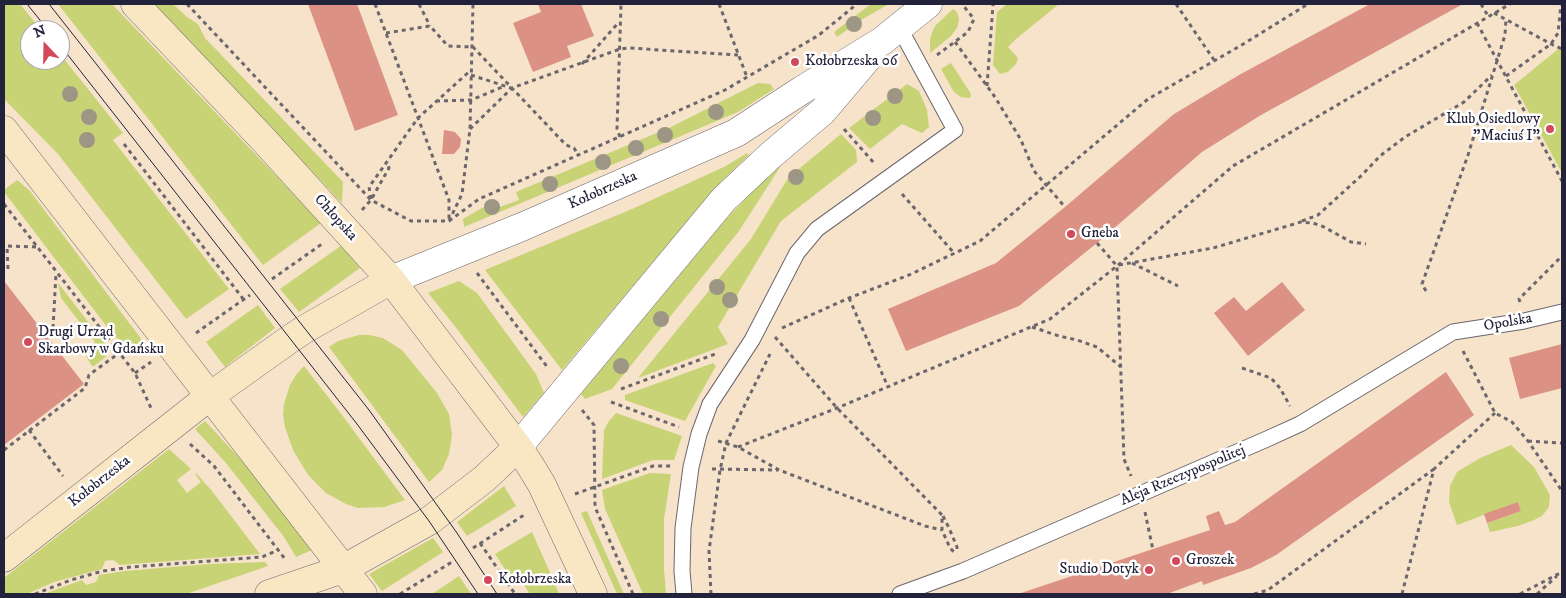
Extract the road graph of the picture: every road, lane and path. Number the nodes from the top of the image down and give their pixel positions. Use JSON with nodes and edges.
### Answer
{"nodes":[{"id":1,"x":135,"y":4,"type":"edge"},
{"id":2,"x":186,"y":4,"type":"edge"},
{"id":3,"x":375,"y":4,"type":"edge"},
{"id":4,"x":419,"y":4,"type":"edge"},
{"id":5,"x":473,"y":4,"type":"edge"},
{"id":6,"x":621,"y":4,"type":"edge"},
{"id":7,"x":719,"y":4,"type":"edge"},
{"id":8,"x":857,"y":4,"type":"edge"},
{"id":9,"x":928,"y":4,"type":"edge"},
{"id":10,"x":962,"y":4,"type":"edge"},
{"id":11,"x":1176,"y":4,"type":"edge"},
{"id":12,"x":1308,"y":4,"type":"edge"},
{"id":13,"x":1481,"y":4,"type":"edge"},
{"id":14,"x":1510,"y":4,"type":"edge"},
{"id":15,"x":1561,"y":4,"type":"edge"},
{"id":16,"x":993,"y":5,"type":"edge"},
{"id":17,"x":1493,"y":13,"type":"junction"},
{"id":18,"x":1488,"y":16,"type":"junction"},
{"id":19,"x":1506,"y":19,"type":"junction"},
{"id":20,"x":620,"y":21,"type":"junction"},
{"id":21,"x":1477,"y":23,"type":"junction"},
{"id":22,"x":430,"y":26,"type":"junction"},
{"id":23,"x":386,"y":33,"type":"junction"},
{"id":24,"x":890,"y":34,"type":"junction"},
{"id":25,"x":955,"y":42,"type":"junction"},
{"id":26,"x":1551,"y":44,"type":"junction"},
{"id":27,"x":473,"y":47,"type":"junction"},
{"id":28,"x":620,"y":49,"type":"junction"},
{"id":29,"x":1562,"y":49,"type":"edge"},
{"id":30,"x":738,"y":55,"type":"junction"},
{"id":31,"x":1214,"y":60,"type":"junction"},
{"id":32,"x":1497,"y":61,"type":"junction"},
{"id":33,"x":581,"y":64,"type":"junction"},
{"id":34,"x":920,"y":67,"type":"junction"},
{"id":35,"x":471,"y":69,"type":"junction"},
{"id":36,"x":471,"y":75,"type":"junction"},
{"id":37,"x":1493,"y":75,"type":"junction"},
{"id":38,"x":1506,"y":76,"type":"junction"},
{"id":39,"x":747,"y":77,"type":"junction"},
{"id":40,"x":505,"y":86,"type":"junction"},
{"id":41,"x":987,"y":86,"type":"junction"},
{"id":42,"x":512,"y":88,"type":"junction"},
{"id":43,"x":471,"y":100,"type":"junction"},
{"id":44,"x":436,"y":101,"type":"junction"},
{"id":45,"x":418,"y":118,"type":"junction"},
{"id":46,"x":4,"y":130,"type":"edge"},
{"id":47,"x":470,"y":130,"type":"junction"},
{"id":48,"x":620,"y":137,"type":"junction"},
{"id":49,"x":124,"y":144,"type":"dead end"},
{"id":50,"x":578,"y":155,"type":"junction"},
{"id":51,"x":387,"y":162,"type":"junction"},
{"id":52,"x":1562,"y":181,"type":"edge"},
{"id":53,"x":1046,"y":185,"type":"junction"},
{"id":54,"x":371,"y":200,"type":"junction"},
{"id":55,"x":910,"y":203,"type":"dead end"},
{"id":56,"x":4,"y":204,"type":"edge"},
{"id":57,"x":1065,"y":207,"type":"dead end"},
{"id":58,"x":449,"y":221,"type":"junction"},
{"id":59,"x":1302,"y":222,"type":"junction"},
{"id":60,"x":326,"y":240,"type":"dead end"},
{"id":61,"x":1098,"y":243,"type":"dead end"},
{"id":62,"x":1366,"y":244,"type":"dead end"},
{"id":63,"x":5,"y":246,"type":"edge"},
{"id":64,"x":37,"y":248,"type":"junction"},
{"id":65,"x":954,"y":254,"type":"junction"},
{"id":66,"x":1562,"y":256,"type":"edge"},
{"id":67,"x":1132,"y":263,"type":"junction"},
{"id":68,"x":1117,"y":266,"type":"junction"},
{"id":69,"x":8,"y":269,"type":"dead end"},
{"id":70,"x":475,"y":270,"type":"dead end"},
{"id":71,"x":56,"y":272,"type":"junction"},
{"id":72,"x":272,"y":280,"type":"dead end"},
{"id":73,"x":391,"y":280,"type":"junction"},
{"id":74,"x":1178,"y":286,"type":"dead end"},
{"id":75,"x":1426,"y":291,"type":"dead end"},
{"id":76,"x":250,"y":296,"type":"dead end"},
{"id":77,"x":850,"y":298,"type":"junction"},
{"id":78,"x":244,"y":300,"type":"junction"},
{"id":79,"x":1562,"y":312,"type":"edge"},
{"id":80,"x":1524,"y":321,"type":"junction"},
{"id":81,"x":1032,"y":327,"type":"junction"},
{"id":82,"x":53,"y":328,"type":"dead end"},
{"id":83,"x":780,"y":330,"type":"dead end"},
{"id":84,"x":1453,"y":332,"type":"junction"},
{"id":85,"x":196,"y":333,"type":"dead end"},
{"id":86,"x":771,"y":333,"type":"dead end"},
{"id":87,"x":777,"y":340,"type":"junction"},
{"id":88,"x":119,"y":353,"type":"junction"},
{"id":89,"x":711,"y":356,"type":"dead end"},
{"id":90,"x":156,"y":359,"type":"dead end"},
{"id":91,"x":1121,"y":367,"type":"junction"},
{"id":92,"x":1242,"y":368,"type":"dead end"},
{"id":93,"x":551,"y":371,"type":"dead end"},
{"id":94,"x":135,"y":372,"type":"junction"},
{"id":95,"x":888,"y":387,"type":"junction"},
{"id":96,"x":621,"y":389,"type":"dead end"},
{"id":97,"x":210,"y":396,"type":"junction"},
{"id":98,"x":611,"y":402,"type":"dead end"},
{"id":99,"x":837,"y":408,"type":"junction"},
{"id":100,"x":582,"y":410,"type":"dead end"},
{"id":101,"x":154,"y":413,"type":"dead end"},
{"id":102,"x":1495,"y":413,"type":"junction"},
{"id":103,"x":1300,"y":424,"type":"junction"},
{"id":104,"x":684,"y":429,"type":"dead end"},
{"id":105,"x":29,"y":430,"type":"junction"},
{"id":106,"x":184,"y":438,"type":"dead end"},
{"id":107,"x":1528,"y":441,"type":"junction"},
{"id":108,"x":1562,"y":444,"type":"edge"},
{"id":109,"x":518,"y":447,"type":"junction"},
{"id":110,"x":4,"y":450,"type":"edge"},
{"id":111,"x":691,"y":466,"type":"junction"},
{"id":112,"x":1434,"y":468,"type":"junction"},
{"id":113,"x":720,"y":470,"type":"junction"},
{"id":114,"x":779,"y":470,"type":"junction"},
{"id":115,"x":1129,"y":471,"type":"dead end"},
{"id":116,"x":63,"y":476,"type":"dead end"},
{"id":117,"x":595,"y":487,"type":"junction"},
{"id":118,"x":1562,"y":491,"type":"edge"},
{"id":119,"x":573,"y":494,"type":"dead end"},
{"id":120,"x":1145,"y":511,"type":"dead end"},
{"id":121,"x":524,"y":514,"type":"dead end"},
{"id":122,"x":942,"y":515,"type":"junction"},
{"id":123,"x":942,"y":530,"type":"junction"},
{"id":124,"x":480,"y":543,"type":"junction"},
{"id":125,"x":957,"y":546,"type":"dead end"},
{"id":126,"x":474,"y":548,"type":"dead end"},
{"id":127,"x":950,"y":548,"type":"dead end"},
{"id":128,"x":278,"y":550,"type":"junction"},
{"id":129,"x":1154,"y":550,"type":"dead end"},
{"id":130,"x":4,"y":558,"type":"edge"},
{"id":131,"x":285,"y":559,"type":"dead end"},
{"id":132,"x":452,"y":562,"type":"dead end"},
{"id":133,"x":343,"y":568,"type":"junction"},
{"id":134,"x":1561,"y":573,"type":"edge"},
{"id":135,"x":35,"y":594,"type":"edge"},
{"id":136,"x":269,"y":594,"type":"edge"},
{"id":137,"x":363,"y":594,"type":"edge"},
{"id":138,"x":400,"y":594,"type":"edge"},
{"id":139,"x":515,"y":594,"type":"edge"},
{"id":140,"x":593,"y":594,"type":"edge"},
{"id":141,"x":633,"y":594,"type":"edge"},
{"id":142,"x":684,"y":594,"type":"edge"},
{"id":143,"x":711,"y":594,"type":"edge"},
{"id":144,"x":900,"y":594,"type":"edge"},
{"id":145,"x":1254,"y":594,"type":"edge"},
{"id":146,"x":1402,"y":594,"type":"edge"},
{"id":147,"x":1520,"y":594,"type":"edge"},
{"id":148,"x":1537,"y":594,"type":"edge"}],
"edges":[{"from":1,"to":73,"type":"main road","name":"Chłopska"},
{"from":2,"to":54,"type":"path"},
{"from":3,"to":23,"type":"path"},
{"from":4,"to":22,"type":"path"},
{"from":5,"to":27,"type":"path"},
{"from":6,"to":20,"type":"path"},
{"from":7,"to":30,"type":"path"},
{"from":8,"to":39,"type":"path"},
{"from":9,"to":24,"type":"street","name":"Kołobrzeska"},
{"from":10,"to":25,"type":"path"},
{"from":11,"to":31,"type":"path"},
{"from":12,"to":31,"type":"path"},
{"from":13,"to":18,"type":"path"},
{"from":14,"to":17,"type":"path"},
{"from":15,"to":26,"type":"path"},
{"from":16,"to":41,"type":"path"},
{"from":17,"to":18,"type":"path"},
{"from":17,"to":19,"type":"path"},
{"from":18,"to":21,"type":"path"},
{"from":19,"to":26,"type":"path"},
{"from":19,"to":32,"type":"path"},
{"from":20,"to":28,"type":"path"},
{"from":20,"to":33,"type":"path"},
{"from":21,"to":32,"type":"path"},
{"from":21,"to":68,"type":"path"},
{"from":22,"to":23,"type":"path"},
{"from":22,"to":27,"type":"path"},
{"from":23,"to":45,"type":"path"},
{"from":24,"to":34,"type":"lane"},
{"from":24,"to":73,"type":"street","name":"Kołobrzeska"},
{"from":24,"to":109,"type":"street","name":"Kołobrzeska"},
{"from":25,"to":34,"type":"path"},
{"from":25,"to":41,"type":"path"},
{"from":26,"to":29,"type":"path"},
{"from":26,"to":38,"type":"path"},
{"from":27,"to":35,"type":"path"},
{"from":27,"to":42,"type":"path"},
{"from":28,"to":30,"type":"path"},
{"from":28,"to":33,"type":"path"},
{"from":28,"to":48,"type":"path"},
{"from":30,"to":39,"type":"path"},
{"from":31,"to":53,"type":"path"},
{"from":32,"to":37,"type":"path"},
{"from":32,"to":38,"type":"path"},
{"from":33,"to":42,"type":"path"},
{"from":34,"to":111,"type":"lane"},
{"from":35,"to":36,"type":"path"},
{"from":35,"to":44,"type":"path"},
{"from":36,"to":40,"type":"path"},
{"from":36,"to":43,"type":"path"},
{"from":37,"to":59,"type":"path"},
{"from":37,"to":75,"type":"path"},
{"from":38,"to":52,"type":"path"},
{"from":39,"to":48,"type":"path"},
{"from":40,"to":42,"type":"path"},
{"from":40,"to":43,"type":"path"},
{"from":41,"to":53,"type":"path"},
{"from":42,"to":47,"type":"path"},
{"from":42,"to":50,"type":"path"},
{"from":43,"to":44,"type":"path"},
{"from":43,"to":47,"type":"path"},
{"from":44,"to":45,"type":"path"},
{"from":45,"to":51,"type":"path"},
{"from":45,"to":58,"type":"path"},
{"from":46,"to":97,"type":"main road"},
{"from":47,"to":58,"type":"path"},
{"from":48,"to":50,"type":"path"},
{"from":49,"to":78,"type":"path"},
{"from":50,"to":58,"type":"path"},
{"from":51,"to":54,"type":"path"},
{"from":51,"to":54,"type":"path"},
{"from":53,"to":57,"type":"path"},
{"from":53,"to":65,"type":"path"},
{"from":54,"to":58,"type":"path"},
{"from":55,"to":65,"type":"path"},
{"from":56,"to":64,"type":"path"},
{"from":59,"to":62,"type":"path"},
{"from":59,"to":67,"type":"path"},
{"from":60,"to":72,"type":"path"},
{"from":61,"to":68,"type":"path"},
{"from":63,"to":64,"type":"path"},
{"from":63,"to":69,"type":"path"},
{"from":64,"to":71,"type":"path"},
{"from":65,"to":77,"type":"path"},
{"from":66,"to":80,"type":"path"},
{"from":67,"to":68,"type":"path"},
{"from":67,"to":74,"type":"path"},
{"from":68,"to":81,"type":"path"},
{"from":68,"to":91,"type":"path"},
{"from":70,"to":93,"type":"path"},
{"from":71,"to":82,"type":"path"},
{"from":71,"to":88,"type":"path"},
{"from":73,"to":97,"type":"main road","name":"Kołobrzeska"},
{"from":73,"to":109,"type":"main road","name":"Chłopska"},
{"from":76,"to":78,"type":"path"},
{"from":77,"to":83,"type":"path"},
{"from":77,"to":95,"type":"path"},
{"from":78,"to":85,"type":"path"},
{"from":79,"to":80,"type":"lane","name":"Opolska"},
{"from":80,"to":84,"type":"lane","name":"Opolska"},
{"from":81,"to":91,"type":"path"},
{"from":81,"to":95,"type":"path"},
{"from":84,"to":102,"type":"path"},
{"from":84,"to":103,"type":"lane","name":"Aleja Rzeczypospolitej"},
{"from":86,"to":87,"type":"path"},
{"from":87,"to":99,"type":"path"},
{"from":87,"to":113,"type":"path"},
{"from":88,"to":94,"type":"path"},
{"from":88,"to":105,"type":"path"},
{"from":89,"to":96,"type":"path"},
{"from":90,"to":94,"type":"path"},
{"from":91,"to":115,"type":"path"},
{"from":92,"to":103,"type":"path"},
{"from":94,"to":101,"type":"path"},
{"from":95,"to":99,"type":"path"},
{"from":97,"to":130,"type":"main road","name":"Kołobrzeska"},
{"from":97,"to":133,"type":"main road"},
{"from":98,"to":104,"type":"path"},
{"from":99,"to":114,"type":"path"},
{"from":99,"to":122,"type":"path"},
{"from":100,"to":117,"type":"path"},
{"from":102,"to":107,"type":"path"},
{"from":102,"to":112,"type":"path"},
{"from":103,"to":144,"type":"lane","name":"Aleja Rzeczypospolitej"},
{"from":105,"to":110,"type":"path"},
{"from":105,"to":116,"type":"path"},
{"from":106,"to":128,"type":"path"},
{"from":107,"to":108,"type":"path"},
{"from":107,"to":118,"type":"path"},
{"from":109,"to":133,"type":"main road","name":"Kołobrzeska"},
{"from":109,"to":140,"type":"main road"},
{"from":111,"to":113,"type":"path"},
{"from":111,"to":117,"type":"path"},
{"from":111,"to":142,"type":"lane"},
{"from":112,"to":145,"type":"path"},
{"from":112,"to":146,"type":"path"},
{"from":113,"to":114,"type":"path"},
{"from":113,"to":143,"type":"path"},
{"from":114,"to":123,"type":"path"},
{"from":117,"to":119,"type":"path"},
{"from":117,"to":141,"type":"path"},
{"from":120,"to":129,"type":"path"},
{"from":121,"to":124,"type":"path"},
{"from":122,"to":123,"type":"path"},
{"from":122,"to":125,"type":"path"},
{"from":123,"to":127,"type":"path"},
{"from":124,"to":126,"type":"path"},
{"from":124,"to":139,"type":"path"},
{"from":128,"to":131,"type":"path"},
{"from":128,"to":135,"type":"path"},
{"from":132,"to":138,"type":"path"},
{"from":133,"to":136,"type":"main road","name":"Kołobrzeska"},
{"from":133,"to":137,"type":"main road"},
{"from":134,"to":147,"type":"path"},
{"from":134,"to":148,"type":"path"}]}
